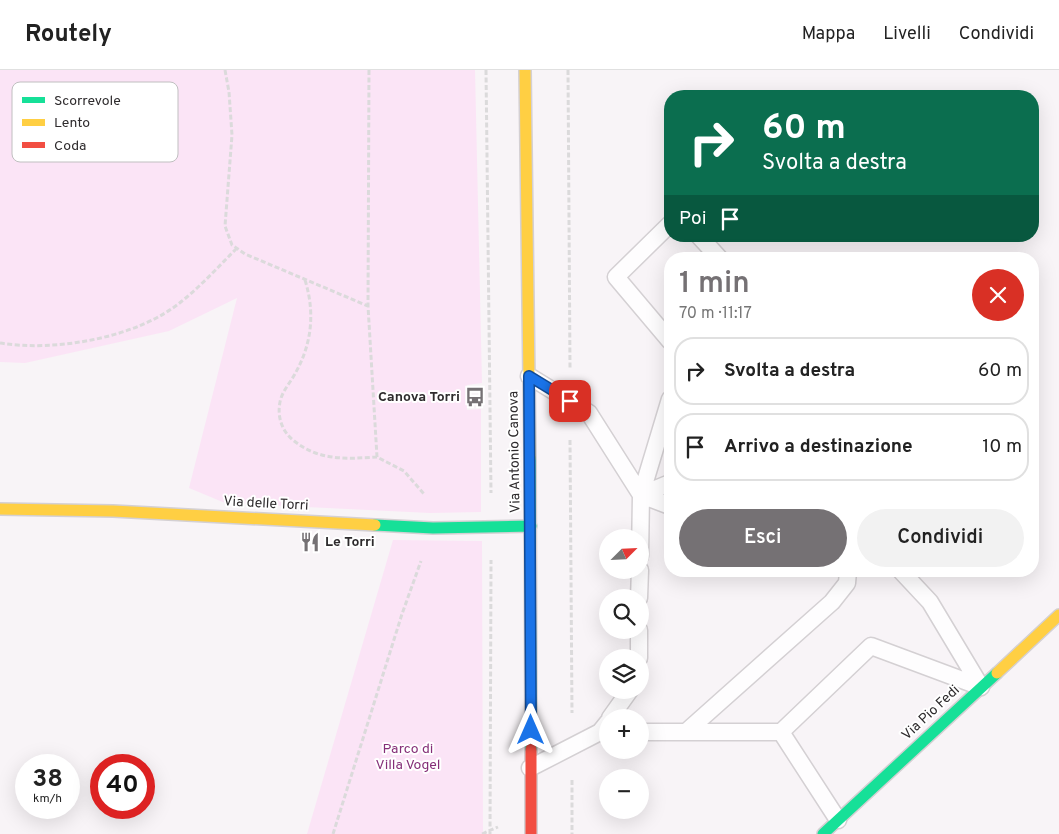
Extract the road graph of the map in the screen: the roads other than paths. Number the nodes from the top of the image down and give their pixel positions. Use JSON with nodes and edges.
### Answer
{"nodes":[{"id":1,"x":525,"y":70,"type":"edge"},
{"id":2,"x":664,"y":230,"type":"edge"},
{"id":3,"x":705,"y":242,"type":"edge"},
{"id":4,"x":714,"y":252,"type":"edge"},
{"id":5,"x":664,"y":334,"type":"edge"},
{"id":6,"x":529,"y":376,"type":"junction"},
{"id":7,"x":664,"y":419,"type":"edge"},
{"id":8,"x":664,"y":485,"type":"edge"},
{"id":9,"x":641,"y":495,"type":"junction"},
{"id":10,"x":664,"y":504,"type":"edge"},
{"id":11,"x":0,"y":508,"type":"edge"},
{"id":12,"x":530,"y":526,"type":"junction"},
{"id":13,"x":640,"y":529,"type":"edge"},
{"id":14,"x":848,"y":577,"type":"edge"},
{"id":15,"x":907,"y":577,"type":"edge"},
{"id":16,"x":1059,"y":615,"type":"edge"},
{"id":17,"x":981,"y":687,"type":"junction"},
{"id":18,"x":599,"y":732,"type":"edge"},
{"id":19,"x":649,"y":732,"type":"edge"},
{"id":20,"x":686,"y":732,"type":"junction"},
{"id":21,"x":781,"y":732,"type":"junction"},
{"id":22,"x":530,"y":768,"type":"junction"},
{"id":23,"x":838,"y":820,"type":"junction"},
{"id":24,"x":531,"y":834,"type":"edge"},
{"id":25,"x":823,"y":834,"type":"edge"}],
"edges":[{"from":1,"to":6,"type":"street","name":"Via Antonio Canova"},
{"from":2,"to":5,"type":"lane"},
{"from":3,"to":4,"type":"lane"},
{"from":6,"to":9,"type":"lane"},
{"from":6,"to":12,"type":"street","name":"Via Antonio Canova"},
{"from":7,"to":9,"type":"lane"},
{"from":8,"to":9,"type":"lane"},
{"from":9,"to":10,"type":"lane"},
{"from":9,"to":13,"type":"lane"},
{"from":11,"to":12,"type":"street","name":"Via delle Torri"},
{"from":12,"to":22,"type":"street","name":"Via Antonio Canova"},
{"from":14,"to":20,"type":"lane"},
{"from":15,"to":17,"type":"lane"},
{"from":16,"to":17,"type":"street","name":"Via Pio Fedi"},
{"from":17,"to":21,"type":"lane"},
{"from":17,"to":23,"type":"street","name":"Via Pio Fedi"},
{"from":18,"to":22,"type":"lane"},
{"from":19,"to":20,"type":"lane"},
{"from":20,"to":21,"type":"lane"},
{"from":21,"to":23,"type":"lane"},
{"from":22,"to":24,"type":"street","name":"Via Antonio Canova"},
{"from":23,"to":25,"type":"street","name":"Via Pio Fedi"}]}
